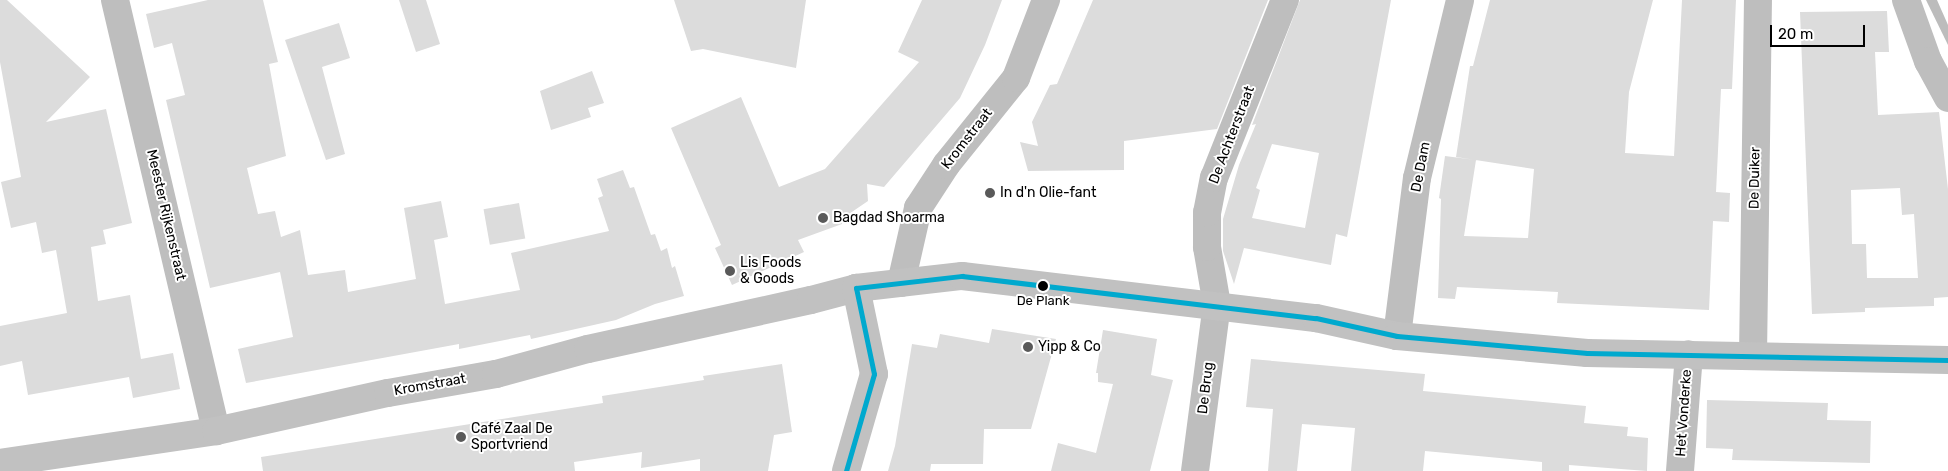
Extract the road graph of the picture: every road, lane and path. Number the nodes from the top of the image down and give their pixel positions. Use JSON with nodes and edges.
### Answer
{"nodes":[{"id":1,"x":115,"y":0,"type":"edge"},
{"id":2,"x":1046,"y":0,"type":"edge"},
{"id":3,"x":1285,"y":0,"type":"edge"},
{"id":4,"x":1460,"y":0,"type":"edge"},
{"id":5,"x":1758,"y":0,"type":"edge"},
{"id":6,"x":1906,"y":0,"type":"edge"},
{"id":7,"x":1948,"y":98,"type":"edge"},
{"id":8,"x":901,"y":283,"type":"junction"},
{"id":9,"x":856,"y":288,"type":"junction"},
{"id":10,"x":1217,"y":305,"type":"junction"},
{"id":11,"x":1397,"y":336,"type":"junction"},
{"id":12,"x":1689,"y":354,"type":"junction"},
{"id":13,"x":1753,"y":356,"type":"junction"},
{"id":14,"x":1948,"y":360,"type":"edge"},
{"id":15,"x":216,"y":431,"type":"junction"},
{"id":16,"x":0,"y":463,"type":"edge"},
{"id":17,"x":846,"y":471,"type":"edge"},
{"id":18,"x":1195,"y":471,"type":"edge"},
{"id":19,"x":1680,"y":471,"type":"edge"}],
"edges":[{"from":1,"to":15,"type":"street","name":"Meester Rijkenstraat"},
{"from":2,"to":8,"type":"street","name":"Kromstraat"},
{"from":3,"to":10,"type":"street","name":"De Achterstraat"},
{"from":4,"to":11,"type":"street","name":"De Dam"},
{"from":5,"to":13,"type":"street","name":"De Duiker"},
{"from":6,"to":7,"type":"street"},
{"from":8,"to":9,"type":"street"},
{"from":8,"to":10,"type":"street"},
{"from":9,"to":15,"type":"street","name":"Kromstraat"},
{"from":9,"to":17,"type":"street"},
{"from":10,"to":11,"type":"street"},
{"from":10,"to":18,"type":"street","name":"De Brug"},
{"from":11,"to":12,"type":"street"},
{"from":12,"to":13,"type":"street"},
{"from":12,"to":19,"type":"street","name":"Het Vonderke"},
{"from":13,"to":14,"type":"street"},
{"from":15,"to":16,"type":"street","name":"Kromstraat"}]}
